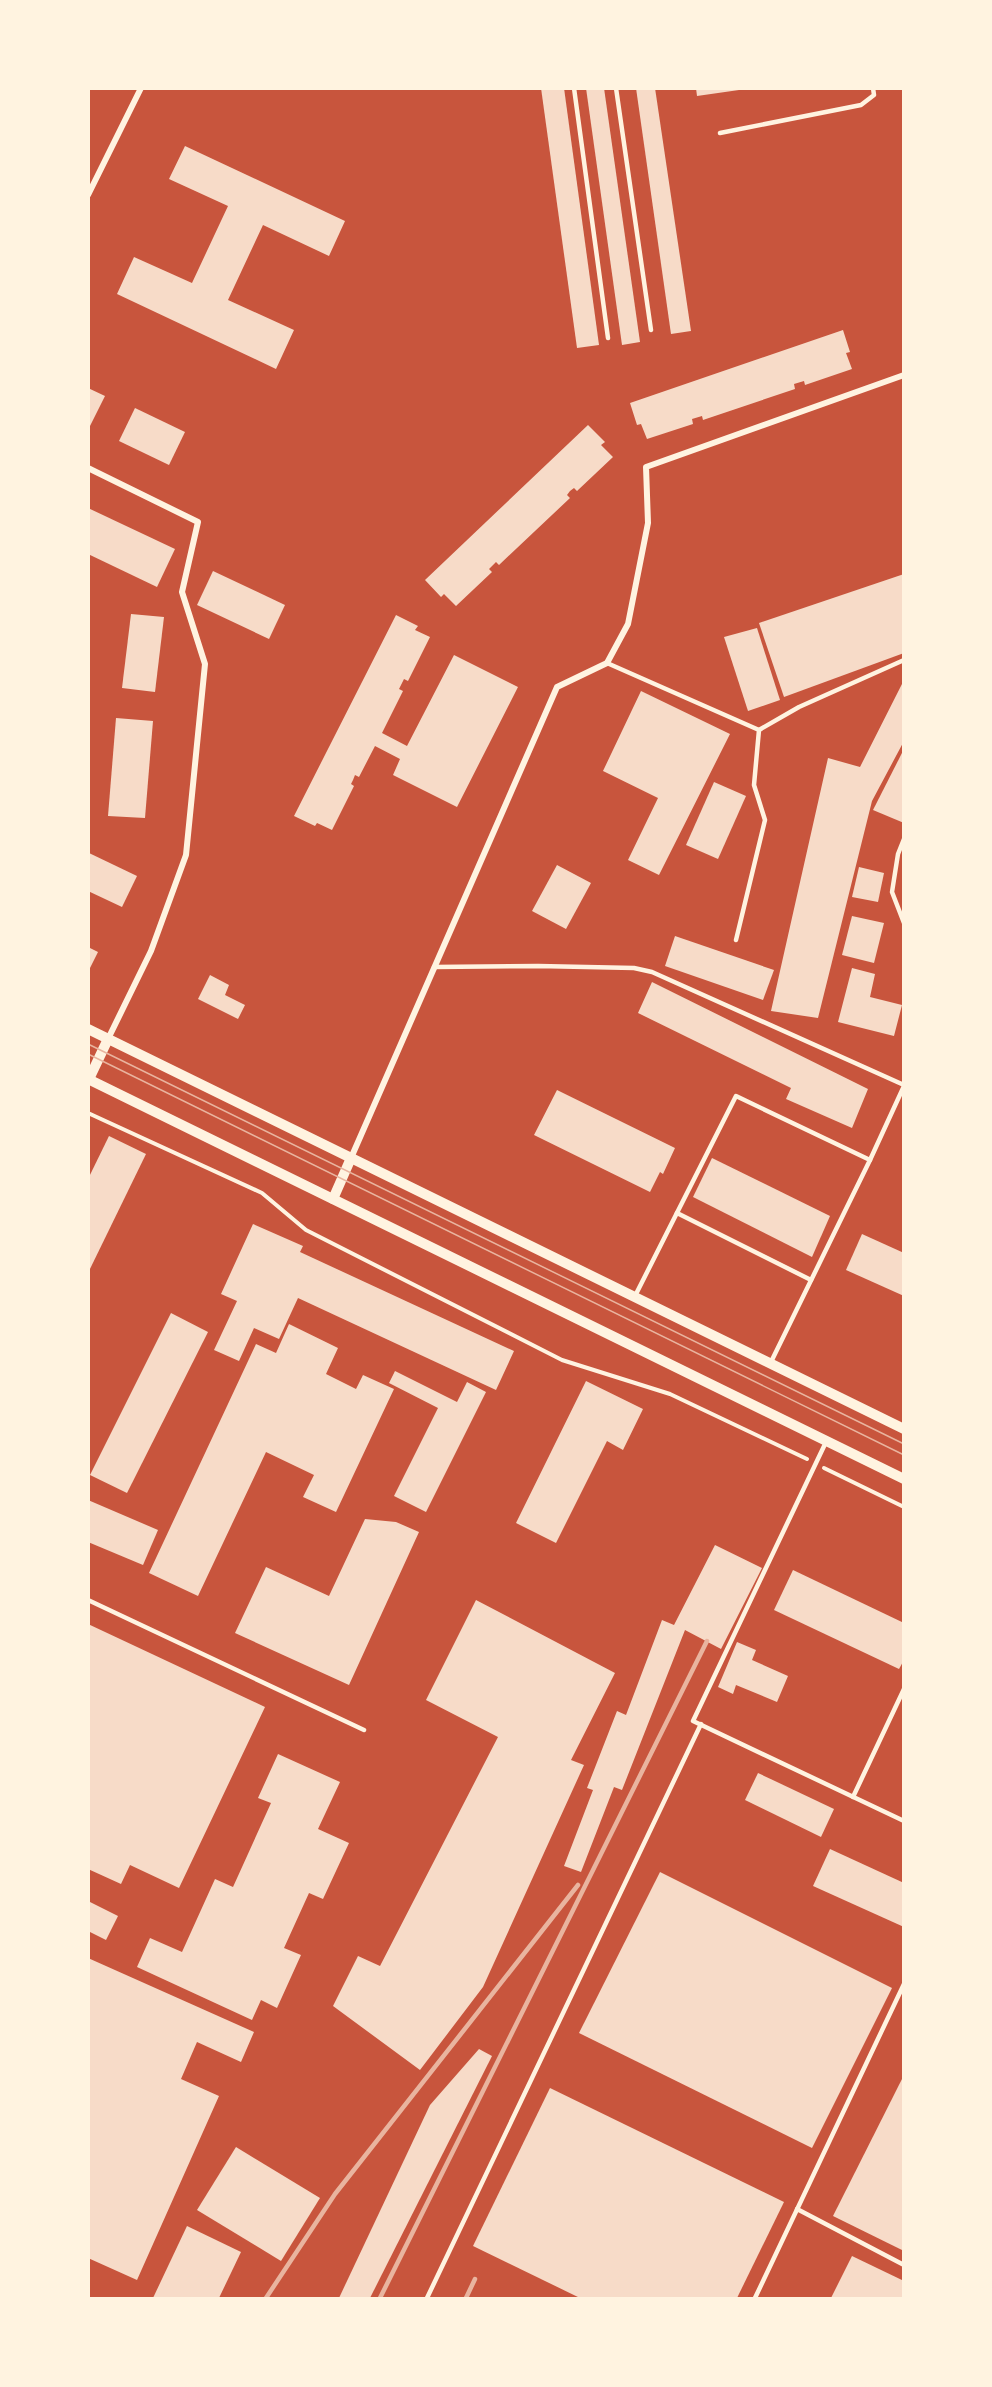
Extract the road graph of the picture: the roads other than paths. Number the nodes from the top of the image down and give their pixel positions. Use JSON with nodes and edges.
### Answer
{"nodes":[{"id":1,"x":141,"y":88,"type":"edge"},
{"id":2,"x":574,"y":88,"type":"edge"},
{"id":3,"x":616,"y":88,"type":"edge"},
{"id":4,"x":873,"y":88,"type":"edge"},
{"id":5,"x":720,"y":133,"type":"dead end"},
{"id":6,"x":88,"y":195,"type":"edge"},
{"id":7,"x":651,"y":330,"type":"dead end"},
{"id":8,"x":608,"y":338,"type":"dead end"},
{"id":9,"x":903,"y":375,"type":"edge"},
{"id":10,"x":88,"y":468,"type":"edge"},
{"id":11,"x":903,"y":660,"type":"edge"},
{"id":12,"x":608,"y":663,"type":"junction"},
{"id":13,"x":759,"y":730,"type":"junction"},
{"id":14,"x":903,"y":839,"type":"edge"},
{"id":15,"x":903,"y":923,"type":"edge"},
{"id":16,"x":736,"y":940,"type":"dead end"},
{"id":17,"x":434,"y":967,"type":"junction"},
{"id":18,"x":88,"y":1029,"type":"edge"},
{"id":19,"x":108,"y":1039,"type":"junction"},
{"id":20,"x":89,"y":1079,"type":"edge"},
{"id":21,"x":903,"y":1085,"type":"edge"},
{"id":22,"x":351,"y":1158,"type":"junction"},
{"id":23,"x":870,"y":1160,"type":"junction"},
{"id":24,"x":333,"y":1199,"type":"junction"},
{"id":25,"x":677,"y":1213,"type":"junction"},
{"id":26,"x":811,"y":1280,"type":"junction"},
{"id":27,"x":634,"y":1297,"type":"junction"},
{"id":28,"x":770,"y":1364,"type":"junction"},
{"id":29,"x":903,"y":1429,"type":"edge"},
{"id":30,"x":826,"y":1442,"type":"junction"},
{"id":31,"x":903,"y":1479,"type":"edge"},
{"id":32,"x":88,"y":1599,"type":"edge"},
{"id":33,"x":903,"y":1689,"type":"edge"},
{"id":34,"x":701,"y":1724,"type":"junction"},
{"id":35,"x":364,"y":1730,"type":"dead end"},
{"id":36,"x":853,"y":1797,"type":"junction"},
{"id":37,"x":903,"y":1821,"type":"edge"},
{"id":38,"x":903,"y":1984,"type":"edge"},
{"id":39,"x":797,"y":2209,"type":"junction"},
{"id":40,"x":903,"y":2265,"type":"edge"},
{"id":41,"x":427,"y":2298,"type":"edge"},
{"id":42,"x":755,"y":2298,"type":"edge"}],
"edges":[{"from":1,"to":6,"type":"street"},
{"from":2,"to":8,"type":"lane"},
{"from":3,"to":7,"type":"lane"},
{"from":4,"to":5,"type":"lane"},
{"from":9,"to":12,"type":"street"},
{"from":10,"to":19,"type":"street"},
{"from":11,"to":13,"type":"lane"},
{"from":12,"to":13,"type":"lane"},
{"from":12,"to":17,"type":"street"},
{"from":13,"to":16,"type":"lane"},
{"from":14,"to":15,"type":"lane"},
{"from":17,"to":21,"type":"lane"},
{"from":17,"to":22,"type":"street"},
{"from":18,"to":19,"type":"street"},
{"from":19,"to":20,"type":"street"},
{"from":19,"to":22,"type":"street"},
{"from":20,"to":24,"type":"street"},
{"from":21,"to":23,"type":"lane"},
{"from":22,"to":24,"type":"street"},
{"from":22,"to":27,"type":"street"},
{"from":23,"to":25,"type":"lane"},
{"from":23,"to":26,"type":"lane"},
{"from":24,"to":30,"type":"street"},
{"from":25,"to":26,"type":"lane"},
{"from":25,"to":27,"type":"lane"},
{"from":26,"to":28,"type":"lane"},
{"from":27,"to":28,"type":"street"},
{"from":28,"to":29,"type":"street"},
{"from":30,"to":31,"type":"street"},
{"from":30,"to":34,"type":"lane"},
{"from":32,"to":35,"type":"lane"},
{"from":33,"to":36,"type":"lane"},
{"from":34,"to":36,"type":"lane"},
{"from":34,"to":41,"type":"lane"},
{"from":36,"to":37,"type":"lane"},
{"from":38,"to":39,"type":"lane"},
{"from":39,"to":40,"type":"lane"},
{"from":39,"to":42,"type":"lane"}]}
